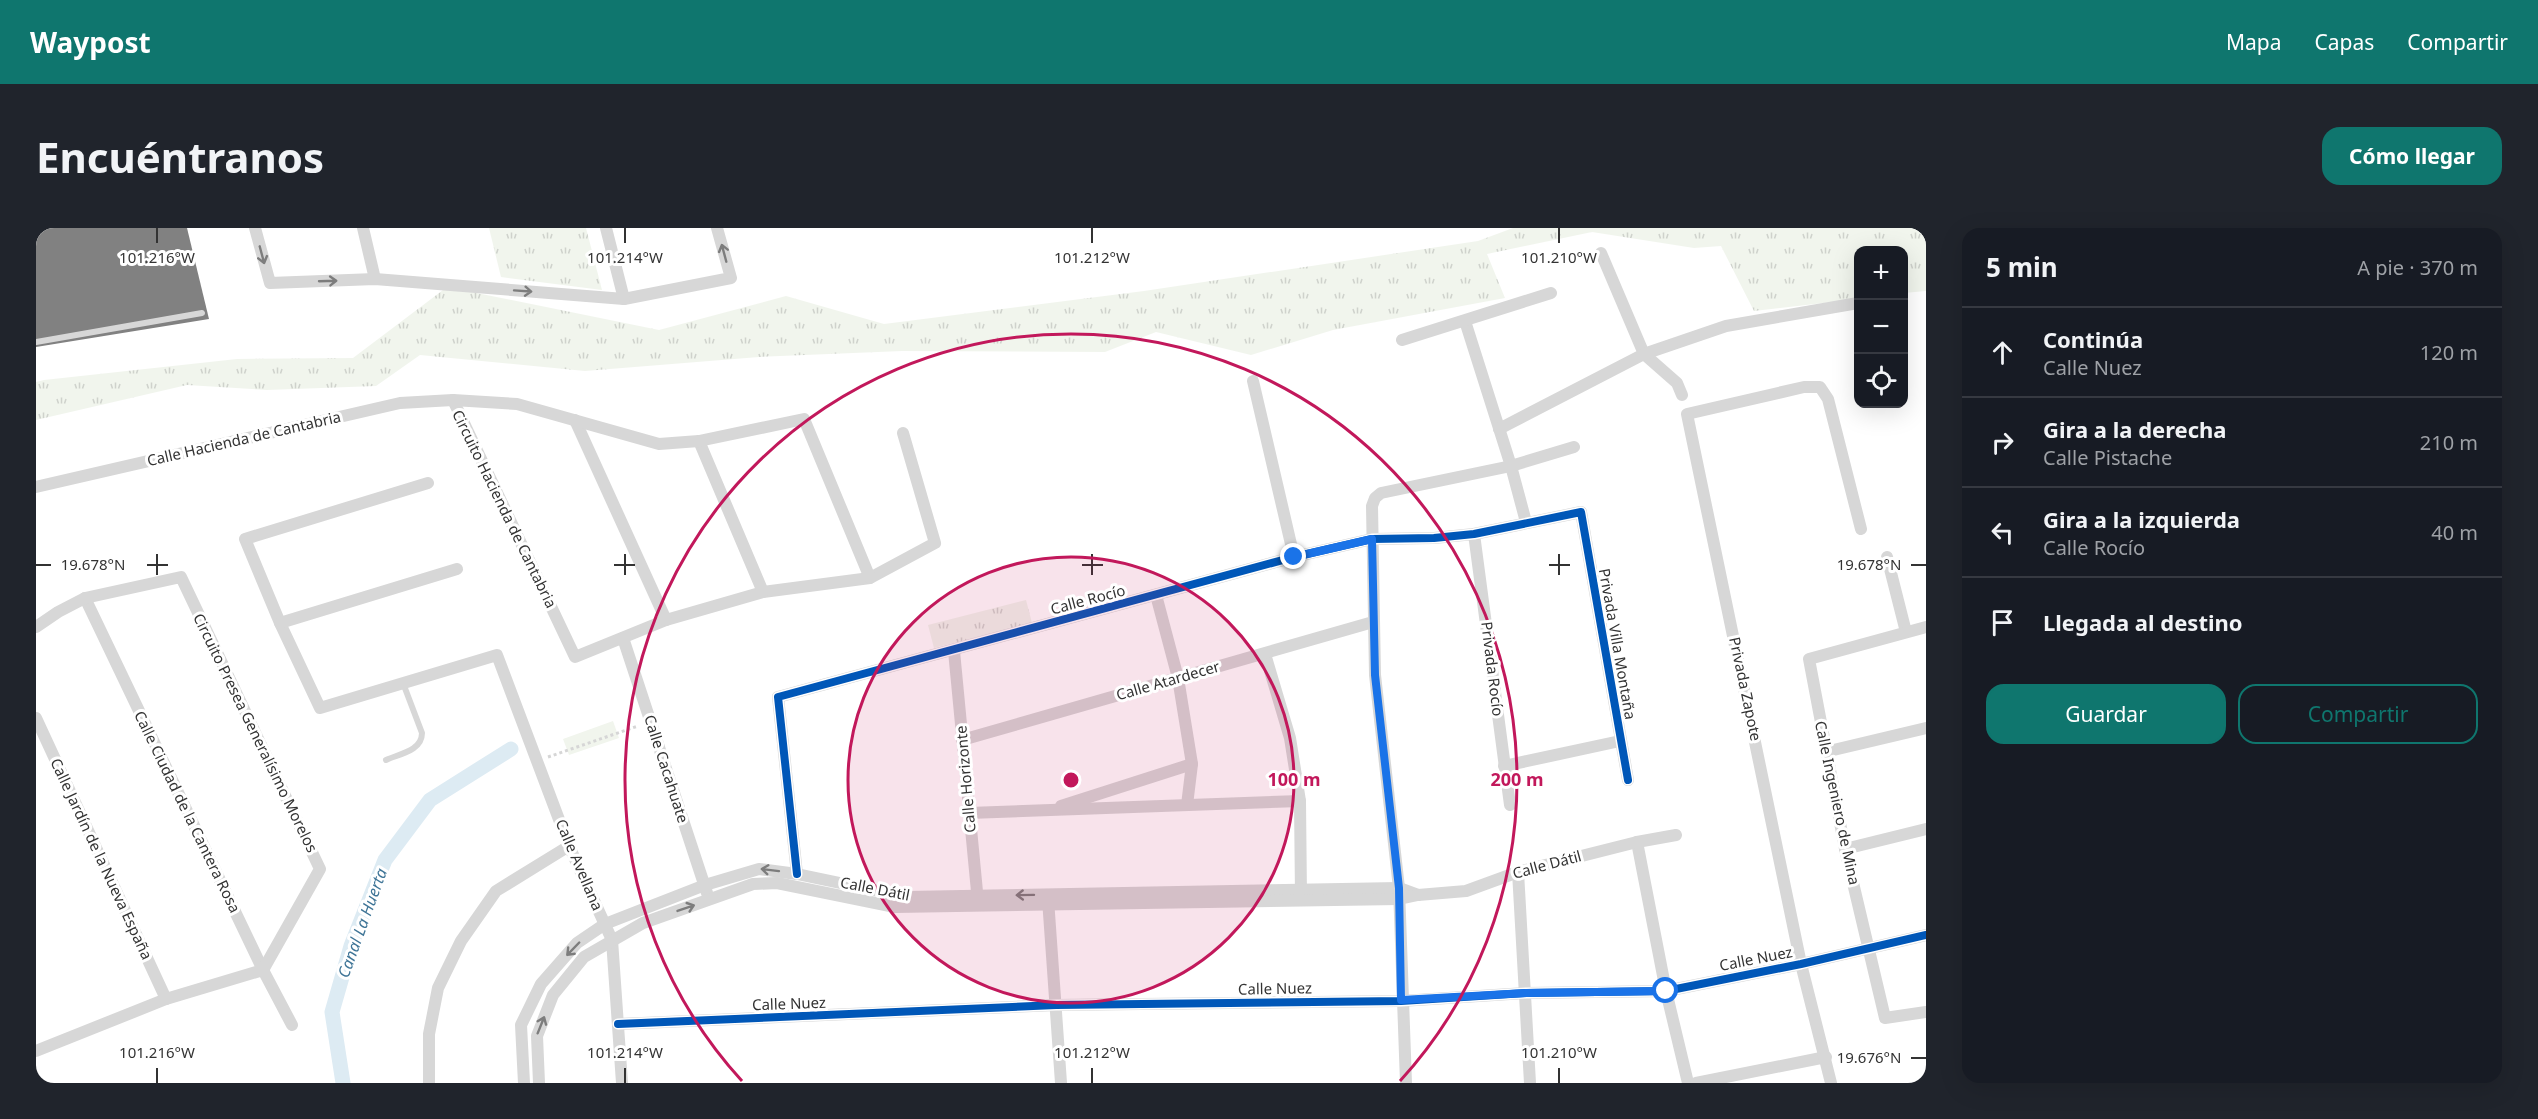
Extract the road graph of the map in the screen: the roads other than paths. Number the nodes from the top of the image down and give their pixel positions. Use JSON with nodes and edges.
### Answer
{"nodes":[{"id":1,"x":255,"y":228,"type":"edge"},
{"id":2,"x":363,"y":228,"type":"edge"},
{"id":3,"x":606,"y":228,"type":"edge"},
{"id":4,"x":717,"y":228,"type":"edge"},
{"id":5,"x":1601,"y":253,"type":"dead end"},
{"id":6,"x":375,"y":279,"type":"junction"},
{"id":7,"x":1551,"y":293,"type":"dead end"},
{"id":8,"x":624,"y":299,"type":"junction"},
{"id":9,"x":1854,"y":304,"type":"edge"},
{"id":10,"x":202,"y":313,"type":"dead end"},
{"id":11,"x":1465,"y":321,"type":"junction"},
{"id":12,"x":1402,"y":340,"type":"dead end"},
{"id":13,"x":36,"y":342,"type":"edge"},
{"id":14,"x":1644,"y":354,"type":"junction"},
{"id":15,"x":1253,"y":381,"type":"dead end"},
{"id":16,"x":1682,"y":395,"type":"dead end"},
{"id":17,"x":453,"y":400,"type":"junction"},
{"id":18,"x":575,"y":420,"type":"junction"},
{"id":19,"x":1499,"y":429,"type":"junction"},
{"id":20,"x":903,"y":433,"type":"dead end"},
{"id":21,"x":699,"y":441,"type":"junction"},
{"id":22,"x":1574,"y":447,"type":"dead end"},
{"id":23,"x":1511,"y":466,"type":"junction"},
{"id":24,"x":428,"y":483,"type":"dead end"},
{"id":25,"x":36,"y":487,"type":"edge"},
{"id":26,"x":1581,"y":512,"type":"joint"},
{"id":27,"x":1526,"y":522,"type":"junction"},
{"id":28,"x":1861,"y":529,"type":"dead end"},
{"id":29,"x":1474,"y":534,"type":"junction"},
{"id":30,"x":1372,"y":539,"type":"junction"},
{"id":31,"x":1294,"y":557,"type":"junction"},
{"id":32,"x":1887,"y":557,"type":"dead end"},
{"id":33,"x":457,"y":568,"type":"dead end"},
{"id":34,"x":870,"y":578,"type":"junction"},
{"id":35,"x":763,"y":592,"type":"junction"},
{"id":36,"x":1156,"y":596,"type":"junction"},
{"id":37,"x":85,"y":598,"type":"junction"},
{"id":38,"x":666,"y":620,"type":"junction"},
{"id":39,"x":1373,"y":622,"type":"junction"},
{"id":40,"x":280,"y":623,"type":"junction"},
{"id":41,"x":36,"y":627,"type":"edge"},
{"id":42,"x":1926,"y":627,"type":"edge"},
{"id":43,"x":1906,"y":632,"type":"junction"},
{"id":44,"x":623,"y":638,"type":"junction"},
{"id":45,"x":954,"y":651,"type":"junction"},
{"id":46,"x":1265,"y":654,"type":"junction"},
{"id":47,"x":1178,"y":678,"type":"junction"},
{"id":48,"x":403,"y":683,"type":"junction"},
{"id":49,"x":36,"y":718,"type":"edge"},
{"id":50,"x":1926,"y":728,"type":"edge"},
{"id":51,"x":962,"y":740,"type":"junction"},
{"id":52,"x":1620,"y":741,"type":"junction"},
{"id":53,"x":1825,"y":752,"type":"junction"},
{"id":54,"x":386,"y":760,"type":"dead end"},
{"id":55,"x":1192,"y":764,"type":"junction"},
{"id":56,"x":1504,"y":766,"type":"junction"},
{"id":57,"x":1628,"y":780,"type":"dead end"},
{"id":58,"x":1300,"y":801,"type":"junction"},
{"id":59,"x":1187,"y":805,"type":"junction"},
{"id":60,"x":1510,"y":805,"type":"dead end"},
{"id":61,"x":1046,"y":811,"type":"junction"},
{"id":62,"x":969,"y":813,"type":"junction"},
{"id":63,"x":1926,"y":829,"type":"edge"},
{"id":64,"x":1676,"y":835,"type":"dead end"},
{"id":65,"x":1637,"y":842,"type":"junction"},
{"id":66,"x":569,"y":846,"type":"junction"},
{"id":67,"x":1845,"y":849,"type":"junction"},
{"id":68,"x":1518,"y":872,"type":"junction"},
{"id":69,"x":797,"y":874,"type":"junction"},
{"id":70,"x":705,"y":885,"type":"junction"},
{"id":71,"x":1399,"y":893,"type":"junction"},
{"id":72,"x":1301,"y":896,"type":"junction"},
{"id":73,"x":710,"y":900,"type":"junction"},
{"id":74,"x":1048,"y":900,"type":"junction"},
{"id":75,"x":978,"y":901,"type":"junction"},
{"id":76,"x":605,"y":924,"type":"junction"},
{"id":77,"x":1926,"y":935,"type":"edge"},
{"id":78,"x":612,"y":940,"type":"junction"},
{"id":79,"x":1868,"y":947,"type":"junction"},
{"id":80,"x":1801,"y":964,"type":"junction"},
{"id":81,"x":263,"y":970,"type":"junction"},
{"id":82,"x":1666,"y":991,"type":"junction"},
{"id":83,"x":1526,"y":993,"type":"junction"},
{"id":84,"x":166,"y":999,"type":"junction"},
{"id":85,"x":1401,"y":1000,"type":"junction"},
{"id":86,"x":1056,"y":1005,"type":"junction"},
{"id":87,"x":1926,"y":1012,"type":"edge"},
{"id":88,"x":618,"y":1024,"type":"junction"},
{"id":89,"x":292,"y":1025,"type":"dead end"},
{"id":90,"x":36,"y":1051,"type":"edge"},
{"id":91,"x":1826,"y":1057,"type":"junction"},
{"id":92,"x":429,"y":1083,"type":"edge"},
{"id":93,"x":524,"y":1083,"type":"edge"},
{"id":94,"x":539,"y":1083,"type":"edge"},
{"id":95,"x":622,"y":1083,"type":"edge"},
{"id":96,"x":1061,"y":1083,"type":"edge"},
{"id":97,"x":1406,"y":1083,"type":"edge"},
{"id":98,"x":1530,"y":1083,"type":"edge"},
{"id":99,"x":1688,"y":1083,"type":"edge"},
{"id":100,"x":1696,"y":1083,"type":"edge"},
{"id":101,"x":1831,"y":1083,"type":"edge"}],
"edges":[{"from":1,"to":6,"type":"street","one_way":true},
{"from":2,"to":6,"type":"street"},
{"from":3,"to":8,"type":"street"},
{"from":8,"to":4,"type":"street","one_way":true},
{"from":5,"to":14,"type":"street"},
{"from":6,"to":8,"type":"street","one_way":true},
{"from":7,"to":11,"type":"street"},
{"from":9,"to":14,"type":"street"},
{"from":10,"to":13,"type":"lane"},
{"from":11,"to":12,"type":"street"},
{"from":11,"to":19,"type":"street"},
{"from":14,"to":16,"type":"street"},
{"from":14,"to":19,"type":"street"},
{"from":15,"to":31,"type":"street"},
{"from":17,"to":18,"type":"street","name":"Circuito Hacienda de Cantabria"},
{"from":17,"to":25,"type":"street","name":"Calle Hacienda de Cantabria"},
{"from":17,"to":44,"type":"street","name":"Circuito Hacienda de Cantabria"},
{"from":18,"to":21,"type":"street","name":"Circuito Hacienda de Cantabria"},
{"from":18,"to":38,"type":"street"},
{"from":19,"to":23,"type":"street"},
{"from":20,"to":34,"type":"street","name":"Circuito Hacienda de Cantabria"},
{"from":21,"to":34,"type":"street","name":"Circuito Hacienda de Cantabria"},
{"from":21,"to":35,"type":"street"},
{"from":22,"to":23,"type":"street"},
{"from":23,"to":27,"type":"street"},
{"from":23,"to":30,"type":"street"},
{"from":24,"to":40,"type":"street"},
{"from":26,"to":27,"type":"street","name":"Calle Rocío"},
{"from":26,"to":52,"type":"street","name":"Privada Villa Montaña"},
{"from":27,"to":29,"type":"street","name":"Calle Rocío"},
{"from":28,"to":80,"type":"street","name":"Privada Zapote"},
{"from":29,"to":30,"type":"street","name":"Calle Rocío"},
{"from":29,"to":56,"type":"street","name":"Privada Rocío"},
{"from":30,"to":31,"type":"street","name":"Calle Rocío"},
{"from":30,"to":39,"type":"street"},
{"from":31,"to":36,"type":"street","name":"Calle Rocío"},
{"from":32,"to":43,"type":"street"},
{"from":33,"to":40,"type":"street"},
{"from":34,"to":35,"type":"street","name":"Circuito Hacienda de Cantabria"},
{"from":35,"to":38,"type":"street","name":"Circuito Hacienda de Cantabria"},
{"from":36,"to":45,"type":"street","name":"Calle Rocío"},
{"from":36,"to":47,"type":"street"},
{"from":37,"to":41,"type":"street","name":"Circuito Presea Generalísimo Morelos"},
{"from":37,"to":81,"type":"street","name":"Calle Ciudad de la Cantera Rosa"},
{"from":37,"to":81,"type":"street","name":"Circuito Presea Generalísimo Morelos"},
{"from":38,"to":44,"type":"street","name":"Circuito Hacienda de Cantabria"},
{"from":39,"to":46,"type":"street","name":"Calle Atardecer"},
{"from":39,"to":71,"type":"street"},
{"from":40,"to":48,"type":"street"},
{"from":42,"to":43,"type":"street"},
{"from":43,"to":53,"type":"street","name":"Calle Ingeniero de Mina"},
{"from":44,"to":70,"type":"street","name":"Calle Cacahuate"},
{"from":45,"to":51,"type":"street","name":"Calle Horizonte"},
{"from":45,"to":69,"type":"street","name":"Calle Rocío"},
{"from":46,"to":47,"type":"street","name":"Calle Atardecer"},
{"from":46,"to":58,"type":"street"},
{"from":47,"to":51,"type":"street","name":"Calle Atardecer"},
{"from":47,"to":55,"type":"street"},
{"from":48,"to":54,"type":"lane"},
{"from":48,"to":66,"type":"street","name":"Calle Avellana"},
{"from":49,"to":84,"type":"street","name":"Calle Jardín de la Nueva España"},
{"from":50,"to":53,"type":"street"},
{"from":51,"to":62,"type":"street","name":"Calle Horizonte"},
{"from":52,"to":56,"type":"street"},
{"from":52,"to":57,"type":"street","name":"Privada Villa Montaña"},
{"from":53,"to":67,"type":"street","name":"Calle Ingeniero de Mina"},
{"from":55,"to":59,"type":"street"},
{"from":55,"to":61,"type":"street"},
{"from":56,"to":60,"type":"street","name":"Privada Rocío"},
{"from":58,"to":59,"type":"street"},
{"from":58,"to":72,"type":"street"},
{"from":59,"to":61,"type":"street"},
{"from":61,"to":62,"type":"street"},
{"from":62,"to":75,"type":"street","name":"Calle Horizonte"},
{"from":63,"to":67,"type":"street"},
{"from":64,"to":65,"type":"street","name":"Calle Dátil"},
{"from":65,"to":68,"type":"street","name":"Calle Dátil"},
{"from":65,"to":82,"type":"street"},
{"from":66,"to":76,"type":"street","name":"Calle Avellana"},
{"from":66,"to":92,"type":"street"},
{"from":67,"to":79,"type":"street","name":"Calle Ingeniero de Mina"},
{"from":68,"to":71,"type":"street","name":"Calle Dátil"},
{"from":68,"to":83,"type":"street"},
{"from":69,"to":70,"type":"street","name":"Calle Dátil","one_way":true},
{"from":69,"to":75,"type":"street","name":"Calle Dátil"},
{"from":70,"to":73,"type":"street","name":"Calle Cacahuate"},
{"from":70,"to":76,"type":"street","name":"Calle Dátil"},
{"from":71,"to":72,"type":"street","name":"Calle Dátil"},
{"from":71,"to":85,"type":"street"},
{"from":72,"to":74,"type":"street","name":"Calle Dátil"},
{"from":73,"to":75,"type":"street","name":"Calle Dátil"},
{"from":78,"to":73,"type":"street","name":"Calle Dátil","one_way":true},
{"from":74,"to":75,"type":"street","name":"Calle Dátil"},
{"from":74,"to":86,"type":"street"},
{"from":76,"to":78,"type":"street","name":"Calle Avellana"},
{"from":76,"to":93,"type":"street","name":"Calle Dátil","one_way":true},
{"from":77,"to":79,"type":"street","name":"Calle Nuez"},
{"from":78,"to":88,"type":"street","name":"Calle Avellana"},
{"from":94,"to":78,"type":"street","name":"Calle Dátil","one_way":true},
{"from":79,"to":80,"type":"street","name":"Calle Nuez"},
{"from":79,"to":87,"type":"street","name":"Calle Ingeniero de Mina"},
{"from":80,"to":82,"type":"street","name":"Calle Nuez"},
{"from":80,"to":91,"type":"street","name":"Privada Zapote"},
{"from":81,"to":84,"type":"street"},
{"from":81,"to":89,"type":"street","name":"Calle Ciudad de la Cantera Rosa"},
{"from":82,"to":83,"type":"street","name":"Calle Nuez"},
{"from":82,"to":99,"type":"street"},
{"from":83,"to":85,"type":"street","name":"Calle Nuez"},
{"from":83,"to":98,"type":"street"},
{"from":84,"to":90,"type":"street"},
{"from":85,"to":86,"type":"street","name":"Calle Nuez"},
{"from":85,"to":97,"type":"street"},
{"from":86,"to":88,"type":"street","name":"Calle Nuez"},
{"from":86,"to":96,"type":"street"},
{"from":88,"to":95,"type":"street","name":"Calle Avellana"},
{"from":91,"to":100,"type":"street"},
{"from":91,"to":101,"type":"street","name":"Privada Zapote"}]}
